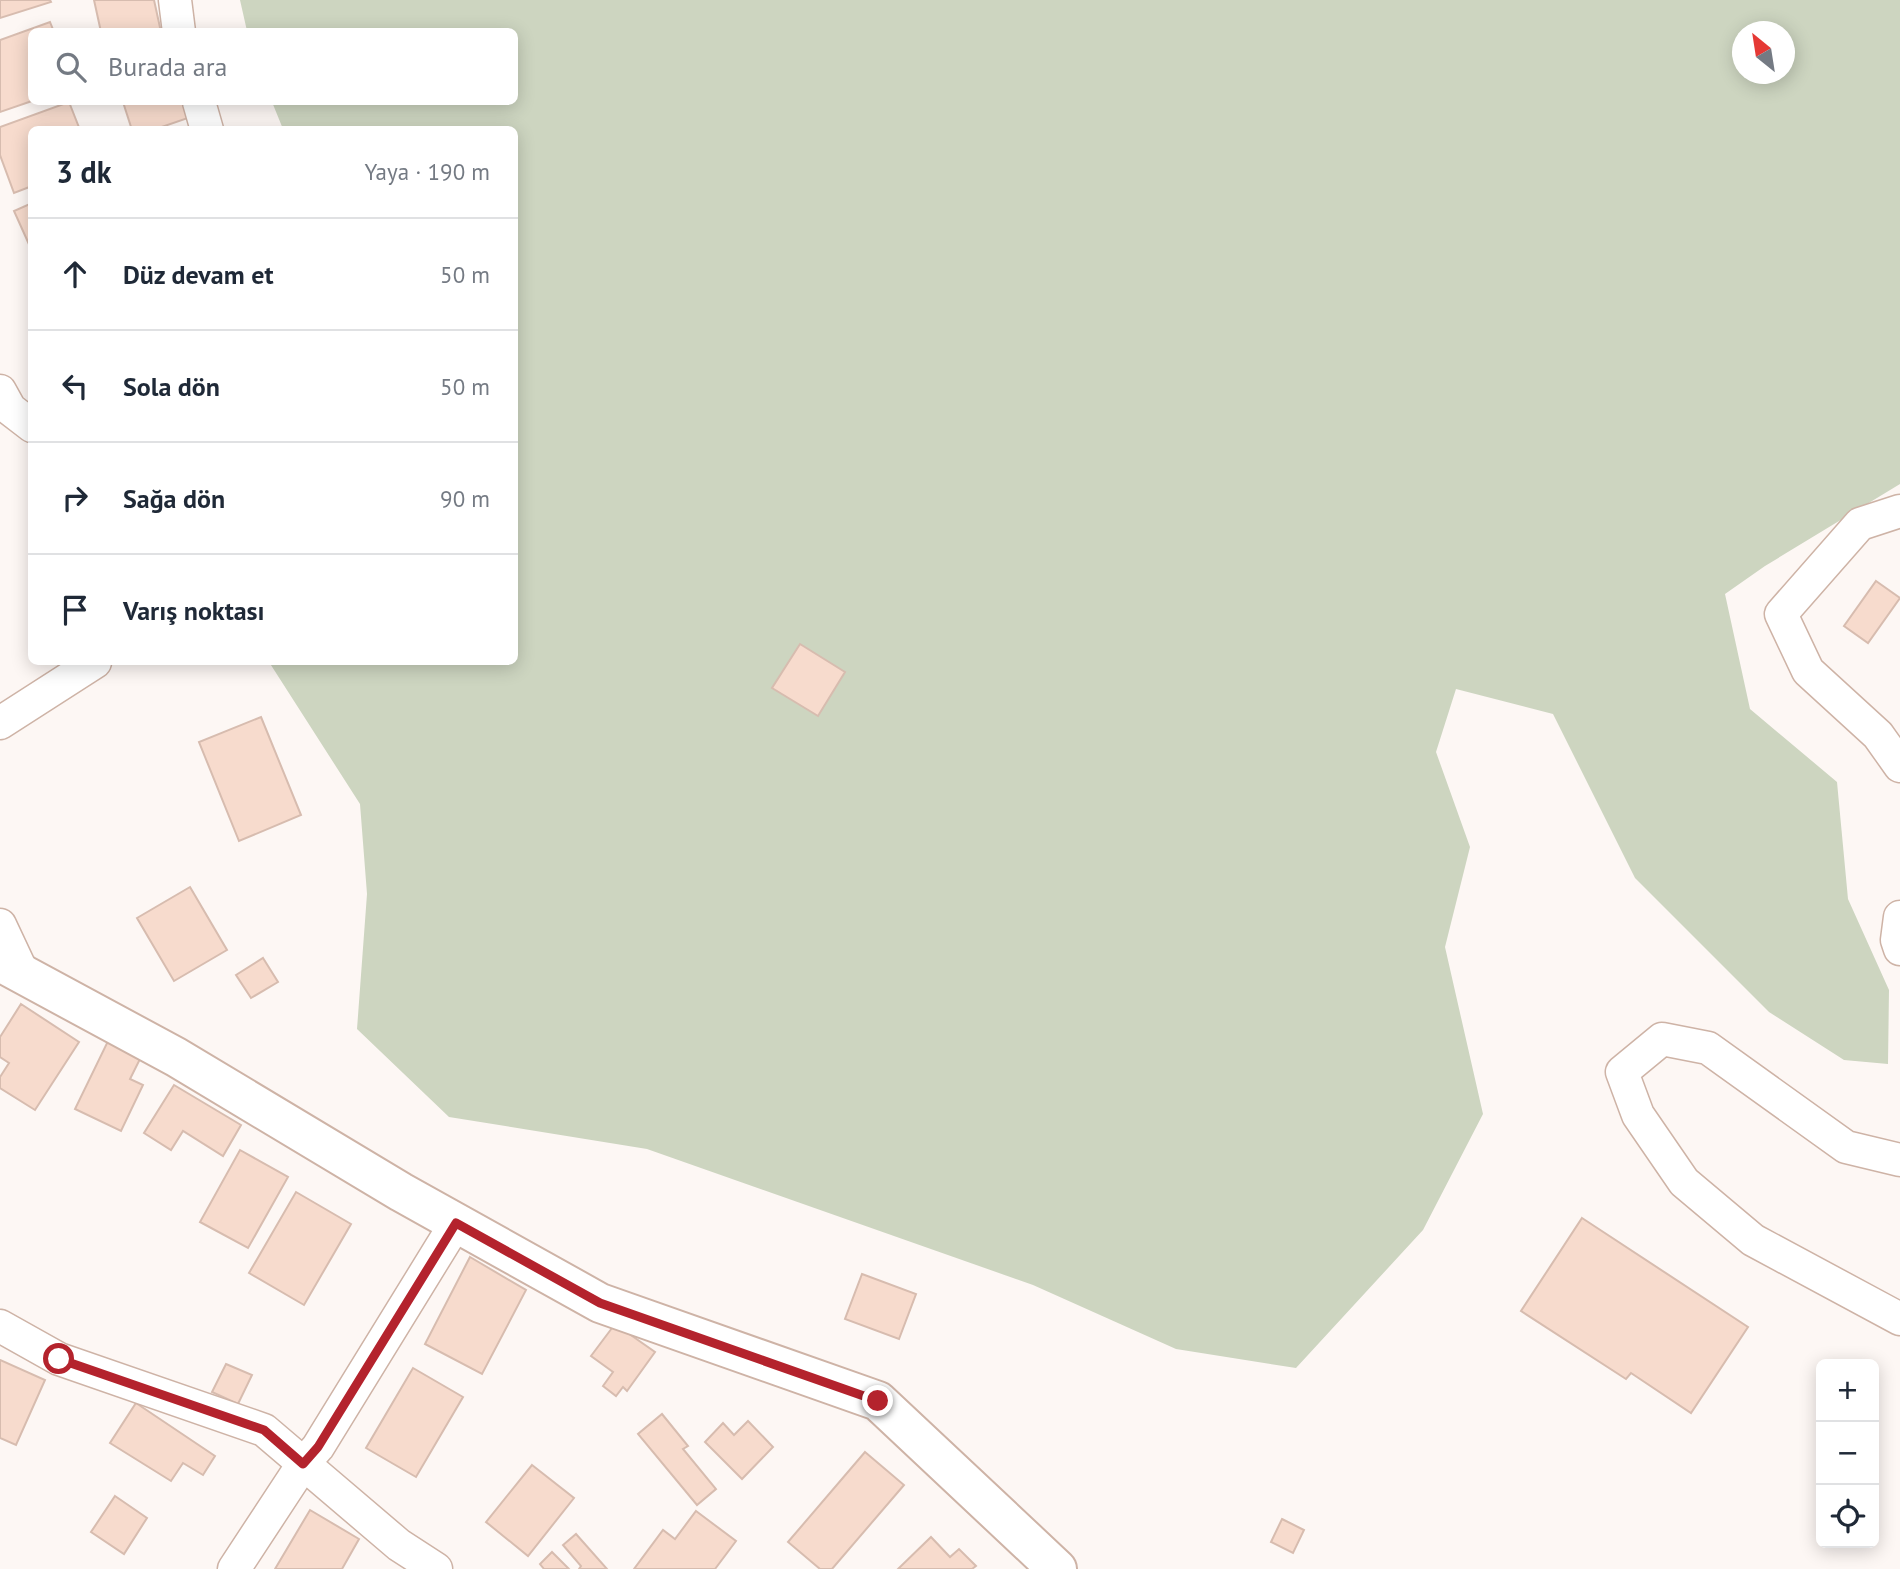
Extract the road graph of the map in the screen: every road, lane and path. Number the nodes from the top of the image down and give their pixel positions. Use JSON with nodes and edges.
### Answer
{"nodes":[{"id":1,"x":175,"y":0,"type":"edge"},
{"id":2,"x":178,"y":28,"type":"edge"},
{"id":3,"x":200,"y":105,"type":"edge"},
{"id":4,"x":206,"y":126,"type":"edge"},
{"id":5,"x":0,"y":391,"type":"edge"},
{"id":6,"x":28,"y":423,"type":"edge"},
{"id":7,"x":1900,"y":511,"type":"edge"},
{"id":8,"x":90,"y":665,"type":"edge"},
{"id":9,"x":0,"y":723,"type":"edge"},
{"id":10,"x":1900,"y":766,"type":"edge"},
{"id":11,"x":1900,"y":917,"type":"edge"},
{"id":12,"x":0,"y":925,"type":"edge"},
{"id":13,"x":1900,"y":950,"type":"edge"},
{"id":14,"x":11,"y":968,"type":"edge"},
{"id":15,"x":1900,"y":1160,"type":"edge"},
{"id":16,"x":456,"y":1223,"type":"junction"},
{"id":17,"x":1900,"y":1318,"type":"edge"},
{"id":18,"x":0,"y":1326,"type":"edge"},
{"id":19,"x":303,"y":1464,"type":"junction"},
{"id":20,"x":234,"y":1569,"type":"edge"},
{"id":21,"x":436,"y":1569,"type":"edge"},
{"id":22,"x":1057,"y":1569,"type":"edge"}],
"edges":[{"from":1,"to":2,"type":"street"},
{"from":3,"to":4,"type":"street"},
{"from":5,"to":6,"type":"street"},
{"from":7,"to":10,"type":"street"},
{"from":8,"to":9,"type":"street"},
{"from":11,"to":13,"type":"street"},
{"from":12,"to":14,"type":"street"},
{"from":14,"to":16,"type":"main road"},
{"from":15,"to":17,"type":"street"},
{"from":16,"to":19,"type":"street"},
{"from":16,"to":22,"type":"main road"},
{"from":18,"to":19,"type":"street"},
{"from":19,"to":20,"type":"street"},
{"from":19,"to":21,"type":"street"}]}
